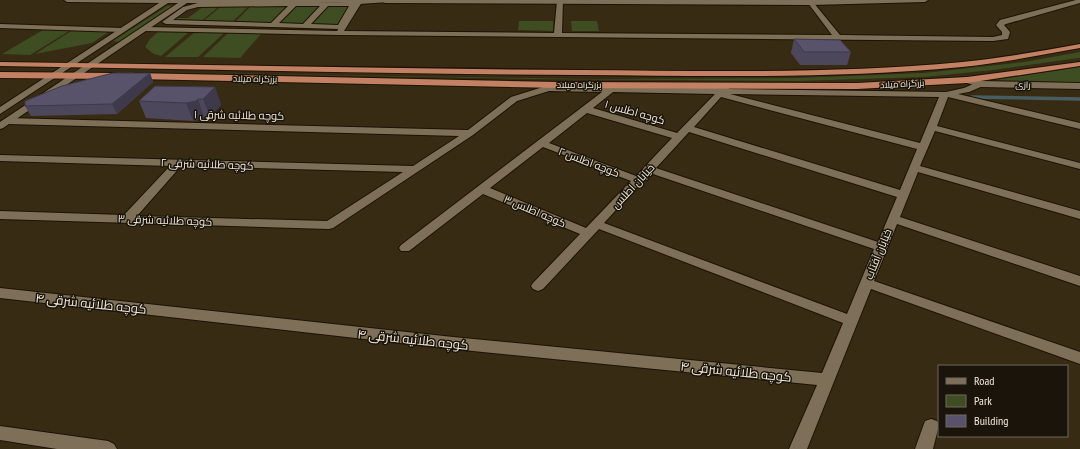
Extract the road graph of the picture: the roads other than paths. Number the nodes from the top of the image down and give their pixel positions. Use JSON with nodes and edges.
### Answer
{"nodes":[{"id":1,"x":67,"y":0,"type":"edge"},
{"id":2,"x":167,"y":0,"type":"edge"},
{"id":3,"x":185,"y":0,"type":"edge"},
{"id":4,"x":338,"y":0,"type":"edge"},
{"id":5,"x":387,"y":0,"type":"edge"},
{"id":6,"x":437,"y":0,"type":"edge"},
{"id":7,"x":487,"y":0,"type":"edge"},
{"id":8,"x":925,"y":0,"type":"edge"},
{"id":9,"x":1080,"y":0,"type":"edge"},
{"id":10,"x":560,"y":1,"type":"edge"},
{"id":11,"x":612,"y":1,"type":"edge"},
{"id":12,"x":758,"y":1,"type":"edge"},
{"id":13,"x":850,"y":1,"type":"edge"},
{"id":14,"x":811,"y":3,"type":"junction"},
{"id":15,"x":224,"y":4,"type":"junction"},
{"id":16,"x":253,"y":4,"type":"junction"},
{"id":17,"x":295,"y":4,"type":"junction"},
{"id":18,"x":326,"y":4,"type":"junction"},
{"id":19,"x":357,"y":4,"type":"junction"},
{"id":20,"x":200,"y":23,"type":"junction"},
{"id":21,"x":231,"y":24,"type":"junction"},
{"id":22,"x":273,"y":25,"type":"junction"},
{"id":23,"x":0,"y":26,"type":"edge"},
{"id":24,"x":305,"y":26,"type":"junction"},
{"id":25,"x":146,"y":28,"type":"junction"},
{"id":26,"x":122,"y":30,"type":"junction"},
{"id":27,"x":339,"y":33,"type":"junction"},
{"id":28,"x":558,"y":34,"type":"junction"},
{"id":29,"x":837,"y":37,"type":"junction"},
{"id":30,"x":1080,"y":46,"type":"edge"},
{"id":31,"x":0,"y":64,"type":"edge"},
{"id":32,"x":1080,"y":64,"type":"edge"},
{"id":33,"x":68,"y":65,"type":"junction"},
{"id":34,"x":91,"y":66,"type":"junction"},
{"id":35,"x":0,"y":75,"type":"edge"},
{"id":36,"x":53,"y":76,"type":"junction"},
{"id":37,"x":76,"y":76,"type":"junction"},
{"id":38,"x":967,"y":80,"type":"junction"},
{"id":39,"x":506,"y":84,"type":"junction"},
{"id":40,"x":980,"y":84,"type":"junction"},
{"id":41,"x":559,"y":85,"type":"junction"},
{"id":42,"x":1080,"y":86,"type":"edge"},
{"id":43,"x":548,"y":88,"type":"junction"},
{"id":44,"x":610,"y":90,"type":"junction"},
{"id":45,"x":723,"y":90,"type":"junction"},
{"id":46,"x":945,"y":94,"type":"junction"},
{"id":47,"x":514,"y":99,"type":"junction"},
{"id":48,"x":585,"y":109,"type":"junction"},
{"id":49,"x":0,"y":111,"type":"edge"},
{"id":50,"x":4,"y":124,"type":"edge"},
{"id":51,"x":1080,"y":126,"type":"edge"},
{"id":52,"x":931,"y":127,"type":"junction"},
{"id":53,"x":687,"y":128,"type":"junction"},
{"id":54,"x":470,"y":133,"type":"junction"},
{"id":55,"x":678,"y":137,"type":"junction"},
{"id":56,"x":541,"y":143,"type":"junction"},
{"id":57,"x":923,"y":147,"type":"junction"},
{"id":58,"x":0,"y":158,"type":"edge"},
{"id":59,"x":178,"y":163,"type":"junction"},
{"id":60,"x":1080,"y":166,"type":"edge"},
{"id":61,"x":914,"y":168,"type":"junction"},
{"id":62,"x":414,"y":169,"type":"junction"},
{"id":63,"x":648,"y":169,"type":"junction"},
{"id":64,"x":637,"y":180,"type":"junction"},
{"id":65,"x":482,"y":189,"type":"junction"},
{"id":66,"x":903,"y":195,"type":"junction"},
{"id":67,"x":0,"y":215,"type":"edge"},
{"id":68,"x":1080,"y":215,"type":"edge"},
{"id":69,"x":128,"y":218,"type":"junction"},
{"id":70,"x":893,"y":219,"type":"junction"},
{"id":71,"x":592,"y":228,"type":"junction"},
{"id":72,"x":881,"y":247,"type":"junction"},
{"id":73,"x":405,"y":248,"type":"dead end"},
{"id":74,"x":1080,"y":281,"type":"edge"},
{"id":75,"x":867,"y":283,"type":"junction"},
{"id":76,"x":538,"y":286,"type":"dead end"},
{"id":77,"x":0,"y":293,"type":"edge"},
{"id":78,"x":851,"y":321,"type":"junction"},
{"id":79,"x":1080,"y":358,"type":"edge"},
{"id":80,"x":827,"y":380,"type":"junction"},
{"id":81,"x":931,"y":426,"type":"dead end"},
{"id":82,"x":0,"y":433,"type":"edge"},
{"id":83,"x":108,"y":449,"type":"edge"},
{"id":84,"x":798,"y":449,"type":"edge"},
{"id":85,"x":924,"y":449,"type":"edge"}],
"edges":[{"from":1,"to":2,"type":"street"},
{"from":2,"to":3,"type":"street"},
{"from":2,"to":26,"type":"street"},
{"from":3,"to":4,"type":"street"},
{"from":3,"to":25,"type":"street"},
{"from":4,"to":19,"type":"street"},
{"from":5,"to":6,"type":"street"},
{"from":5,"to":19,"type":"street"},
{"from":6,"to":7,"type":"street"},
{"from":7,"to":10,"type":"street"},
{"from":8,"to":13,"type":"street"},
{"from":9,"to":29,"type":"street"},
{"from":10,"to":11,"type":"street"},
{"from":10,"to":28,"type":"street"},
{"from":11,"to":12,"type":"street"},
{"from":12,"to":14,"type":"street"},
{"from":13,"to":14,"type":"street"},
{"from":14,"to":29,"type":"street"},
{"from":15,"to":16,"type":"street"},
{"from":15,"to":20,"type":"street"},
{"from":15,"to":20,"type":"street"},
{"from":16,"to":17,"type":"street"},
{"from":16,"to":21,"type":"street"},
{"from":17,"to":18,"type":"street"},
{"from":17,"to":22,"type":"street"},
{"from":18,"to":19,"type":"street"},
{"from":18,"to":24,"type":"street"},
{"from":19,"to":24,"type":"street"},
{"from":19,"to":27,"type":"street"},
{"from":20,"to":21,"type":"street"},
{"from":21,"to":22,"type":"street"},
{"from":22,"to":24,"type":"street"},
{"from":23,"to":26,"type":"street"},
{"from":25,"to":27,"type":"street"},
{"from":25,"to":34,"type":"street"},
{"from":26,"to":33,"type":"street"},
{"from":27,"to":28,"type":"street"},
{"from":28,"to":29,"type":"street"},
{"from":30,"to":34,"type":"highway","name":"بزرگراه میلاد"},
{"from":31,"to":33,"type":"highway"},
{"from":32,"to":38,"type":"highway","name":"بزرگراه میلاد"},
{"from":33,"to":34,"type":"highway","name":"بزرگراه میلاد"},
{"from":33,"to":36,"type":"street"},
{"from":34,"to":37,"type":"street"},
{"from":35,"to":36,"type":"highway"},
{"from":36,"to":37,"type":"highway","name":"بزرگراه میلاد"},
{"from":36,"to":49,"type":"street"},
{"from":37,"to":39,"type":"highway","name":"بزرگراه میلاد"},
{"from":37,"to":50,"type":"street"},
{"from":38,"to":40,"type":"street","name":"رازی"},
{"from":38,"to":45,"type":"highway","name":"بزرگراه میلاد"},
{"from":39,"to":41,"type":"highway","name":"بزرگراه میلاد"},
{"from":39,"to":47,"type":"street"},
{"from":40,"to":42,"type":"street","name":"رازی"},
{"from":40,"to":46,"type":"street"},
{"from":41,"to":43,"type":"street"},
{"from":41,"to":45,"type":"highway","name":"بزرگراه میلاد"},
{"from":43,"to":44,"type":"street"},
{"from":43,"to":47,"type":"street"},
{"from":44,"to":45,"type":"street"},
{"from":44,"to":48,"type":"street"},
{"from":45,"to":46,"type":"street"},
{"from":45,"to":53,"type":"street","name":"خیابان اطلس"},
{"from":45,"to":57,"type":"street"},
{"from":46,"to":51,"type":"street"},
{"from":46,"to":52,"type":"street","name":"خیابان آفتاب"},
{"from":47,"to":54,"type":"street"},
{"from":48,"to":55,"type":"street","name":"کوچه اطلس ۱"},
{"from":48,"to":56,"type":"street"},
{"from":50,"to":54,"type":"street","name":"کوچه طلائیه شرقی ۱"},
{"from":52,"to":57,"type":"street","name":"خیابان آفتاب"},
{"from":52,"to":60,"type":"street"},
{"from":53,"to":55,"type":"street","name":"خیابان اطلس"},
{"from":53,"to":66,"type":"street"},
{"from":54,"to":62,"type":"street"},
{"from":55,"to":63,"type":"street","name":"خیابان اطلس"},
{"from":56,"to":64,"type":"street","name":"کوچه اطلس ۲"},
{"from":56,"to":65,"type":"street"},
{"from":57,"to":61,"type":"street","name":"خیابان آفتاب"},
{"from":58,"to":59,"type":"street","name":"کوچه طلائیه شرقی ۲"},
{"from":59,"to":62,"type":"street","name":"کوچه طلائیه شرقی ۲"},
{"from":59,"to":69,"type":"street"},
{"from":61,"to":66,"type":"street","name":"خیابان آفتاب"},
{"from":61,"to":68,"type":"street"},
{"from":62,"to":69,"type":"street","name":"کوچه طلائیه شرقی ۳"},
{"from":63,"to":64,"type":"street","name":"خیابان اطلس"},
{"from":63,"to":72,"type":"street"},
{"from":64,"to":71,"type":"street","name":"خیابان اطلس"},
{"from":65,"to":71,"type":"street","name":"کوچه اطلس ۳"},
{"from":65,"to":73,"type":"street"},
{"from":66,"to":70,"type":"street","name":"خیابان آفتاب"},
{"from":67,"to":69,"type":"street","name":"کوچه طلائیه شرقی ۳"},
{"from":70,"to":72,"type":"street","name":"خیابان آفتاب"},
{"from":70,"to":74,"type":"street"},
{"from":71,"to":76,"type":"street","name":"خیابان اطلس"},
{"from":71,"to":78,"type":"street","name":"کوچه اطلس ۳"},
{"from":72,"to":75,"type":"street","name":"خیابان آفتاب"},
{"from":75,"to":78,"type":"street","name":"خیابان آفتاب"},
{"from":75,"to":79,"type":"street"},
{"from":77,"to":80,"type":"street","name":"کوچه طلائیه شرقی ۴"},
{"from":78,"to":80,"type":"street","name":"خیابان آفتاب"},
{"from":80,"to":84,"type":"street","name":"خیابان آفتاب"},
{"from":81,"to":85,"type":"street"},
{"from":82,"to":83,"type":"street"}]}
